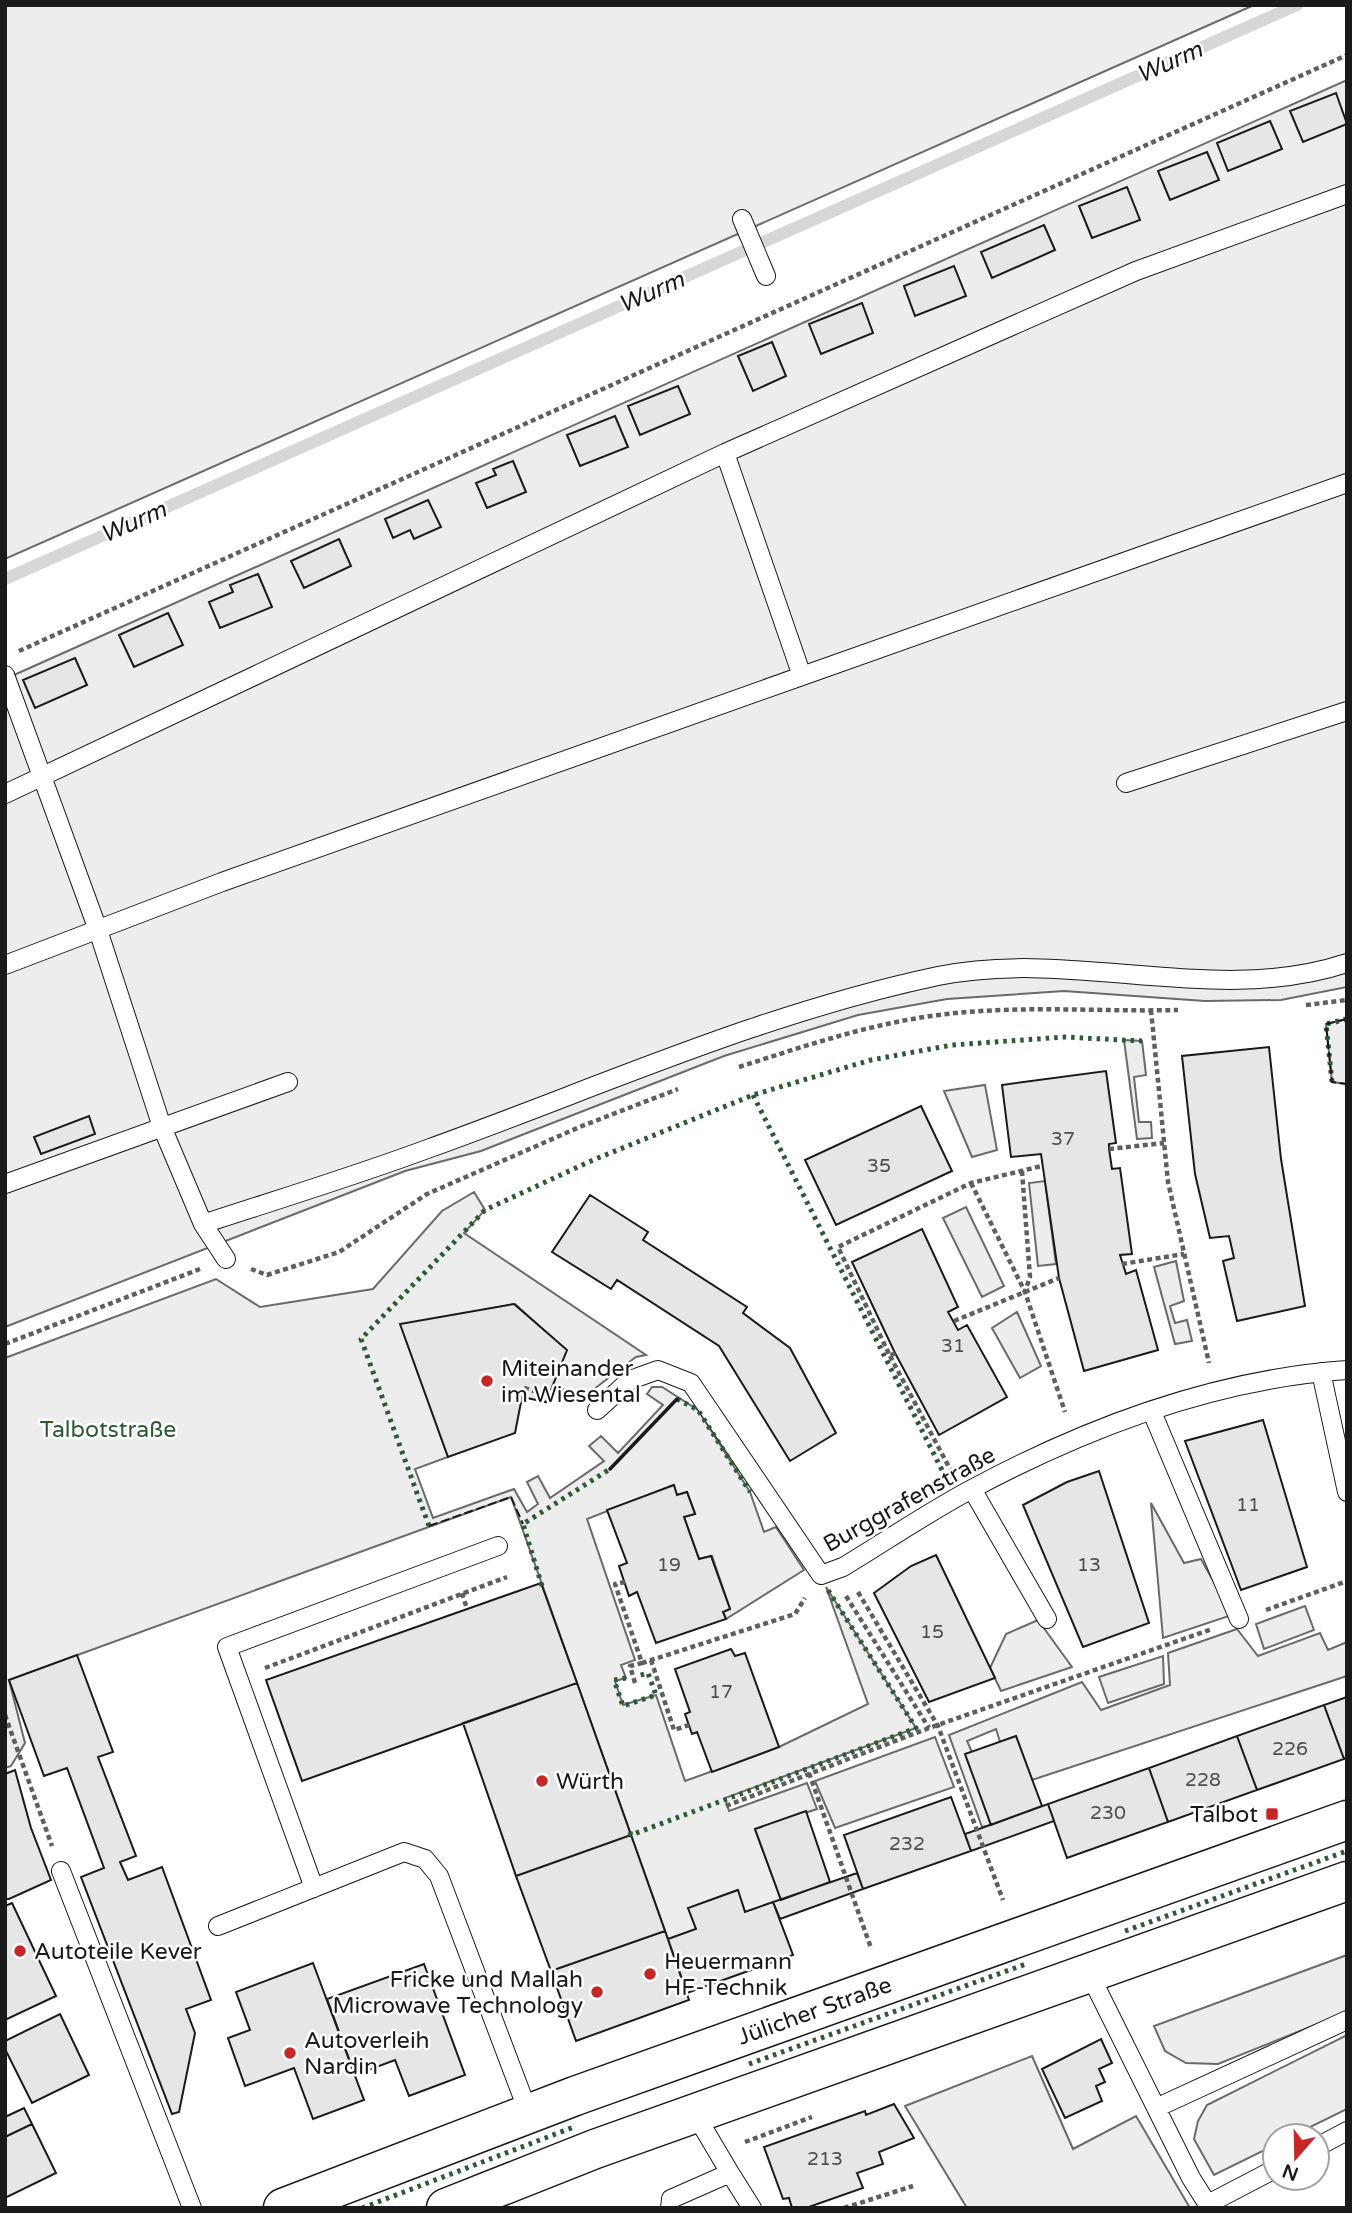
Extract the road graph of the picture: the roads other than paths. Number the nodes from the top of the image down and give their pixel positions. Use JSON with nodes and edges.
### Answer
{"nodes":[{"id":1,"x":1347,"y":194,"type":"edge"},
{"id":2,"x":742,"y":219,"type":"dead end"},
{"id":3,"x":766,"y":276,"type":"dead end"},
{"id":4,"x":725,"y":453,"type":"junction"},
{"id":5,"x":1347,"y":482,"type":"edge"},
{"id":6,"x":5,"y":675,"type":"edge"},
{"id":7,"x":802,"y":676,"type":"junction"},
{"id":8,"x":1347,"y":711,"type":"edge"},
{"id":9,"x":44,"y":777,"type":"junction"},
{"id":10,"x":1126,"y":783,"type":"dead end"},
{"id":11,"x":5,"y":794,"type":"edge"},
{"id":12,"x":98,"y":930,"type":"junction"},
{"id":13,"x":1347,"y":963,"type":"edge"},
{"id":14,"x":5,"y":965,"type":"edge"},
{"id":15,"x":288,"y":1083,"type":"dead end"},
{"id":16,"x":162,"y":1127,"type":"junction"},
{"id":17,"x":5,"y":1185,"type":"edge"},
{"id":18,"x":203,"y":1224,"type":"junction"},
{"id":19,"x":226,"y":1259,"type":"road end"},
{"id":20,"x":1347,"y":1370,"type":"edge"},
{"id":21,"x":1321,"y":1372,"type":"junction"},
{"id":22,"x":597,"y":1410,"type":"road end"},
{"id":23,"x":1152,"y":1412,"type":"junction"},
{"id":24,"x":967,"y":1491,"type":"junction"},
{"id":25,"x":1347,"y":1492,"type":"edge"},
{"id":26,"x":498,"y":1546,"type":"dead end"},
{"id":27,"x":1047,"y":1619,"type":"dead end"},
{"id":28,"x":1239,"y":1619,"type":"road end"},
{"id":29,"x":1347,"y":1820,"type":"edge"},
{"id":30,"x":61,"y":1871,"type":"road end"},
{"id":31,"x":1347,"y":1881,"type":"edge"},
{"id":32,"x":314,"y":1888,"type":"junction"},
{"id":33,"x":1069,"y":1919,"type":"junction"},
{"id":34,"x":218,"y":1926,"type":"dead end"},
{"id":35,"x":1089,"y":1973,"type":"junction"},
{"id":36,"x":1347,"y":2020,"type":"edge"},
{"id":37,"x":674,"y":2061,"type":"junction"},
{"id":38,"x":1156,"y":2108,"type":"junction"},
{"id":39,"x":529,"y":2114,"type":"junction"},
{"id":40,"x":695,"y":2114,"type":"junction"},
{"id":41,"x":1347,"y":2131,"type":"edge"},
{"id":42,"x":1331,"y":2140,"type":"edge"},
{"id":43,"x":730,"y":2173,"type":"junction"},
{"id":44,"x":1261,"y":2177,"type":"edge"},
{"id":45,"x":1209,"y":2206,"type":"edge"},
{"id":46,"x":192,"y":2208,"type":"edge"},
{"id":47,"x":283,"y":2208,"type":"edge"},
{"id":48,"x":446,"y":2208,"type":"edge"},
{"id":49,"x":670,"y":2208,"type":"edge"},
{"id":50,"x":752,"y":2208,"type":"edge"}],
"edges":[{"from":1,"to":4,"type":"lane"},
{"from":2,"to":3,"type":"lane"},
{"from":4,"to":7,"type":"lane"},
{"from":4,"to":9,"type":"lane"},
{"from":5,"to":7,"type":"lane"},
{"from":6,"to":9,"type":"lane"},
{"from":7,"to":12,"type":"lane"},
{"from":8,"to":10,"type":"lane"},
{"from":9,"to":11,"type":"lane"},
{"from":9,"to":12,"type":"lane"},
{"from":12,"to":14,"type":"lane"},
{"from":12,"to":16,"type":"lane"},
{"from":13,"to":18,"type":"lane"},
{"from":15,"to":16,"type":"lane"},
{"from":16,"to":17,"type":"lane"},
{"from":16,"to":18,"type":"lane"},
{"from":18,"to":19,"type":"lane"},
{"from":20,"to":21,"type":"lane","name":"Burggrafenstraße"},
{"from":21,"to":23,"type":"lane","name":"Burggrafenstraße"},
{"from":21,"to":25,"type":"lane"},
{"from":22,"to":24,"type":"lane","name":"Burggrafenstraße"},
{"from":23,"to":24,"type":"lane","name":"Burggrafenstraße"},
{"from":23,"to":28,"type":"lane"},
{"from":24,"to":27,"type":"lane"},
{"from":26,"to":32,"type":"lane"},
{"from":29,"to":33,"type":"main road","name":"Jülicher Straße"},
{"from":30,"to":46,"type":"lane"},
{"from":31,"to":35,"type":"main road"},
{"from":32,"to":34,"type":"lane"},
{"from":32,"to":39,"type":"lane"},
{"from":33,"to":35,"type":"main road"},
{"from":33,"to":37,"type":"main road","name":"Jülicher Straße"},
{"from":35,"to":38,"type":"lane"},
{"from":35,"to":40,"type":"main road"},
{"from":36,"to":38,"type":"lane"},
{"from":37,"to":39,"type":"main road","name":"Jülicher Straße"},
{"from":37,"to":40,"type":"main road"},
{"from":38,"to":45,"type":"lane"},
{"from":39,"to":47,"type":"main road","name":"Jülicher Straße"},
{"from":40,"to":43,"type":"lane"},
{"from":40,"to":48,"type":"main road"},
{"from":41,"to":42,"type":"lane"},
{"from":43,"to":49,"type":"lane"},
{"from":43,"to":50,"type":"lane"},
{"from":44,"to":45,"type":"lane"}]}
